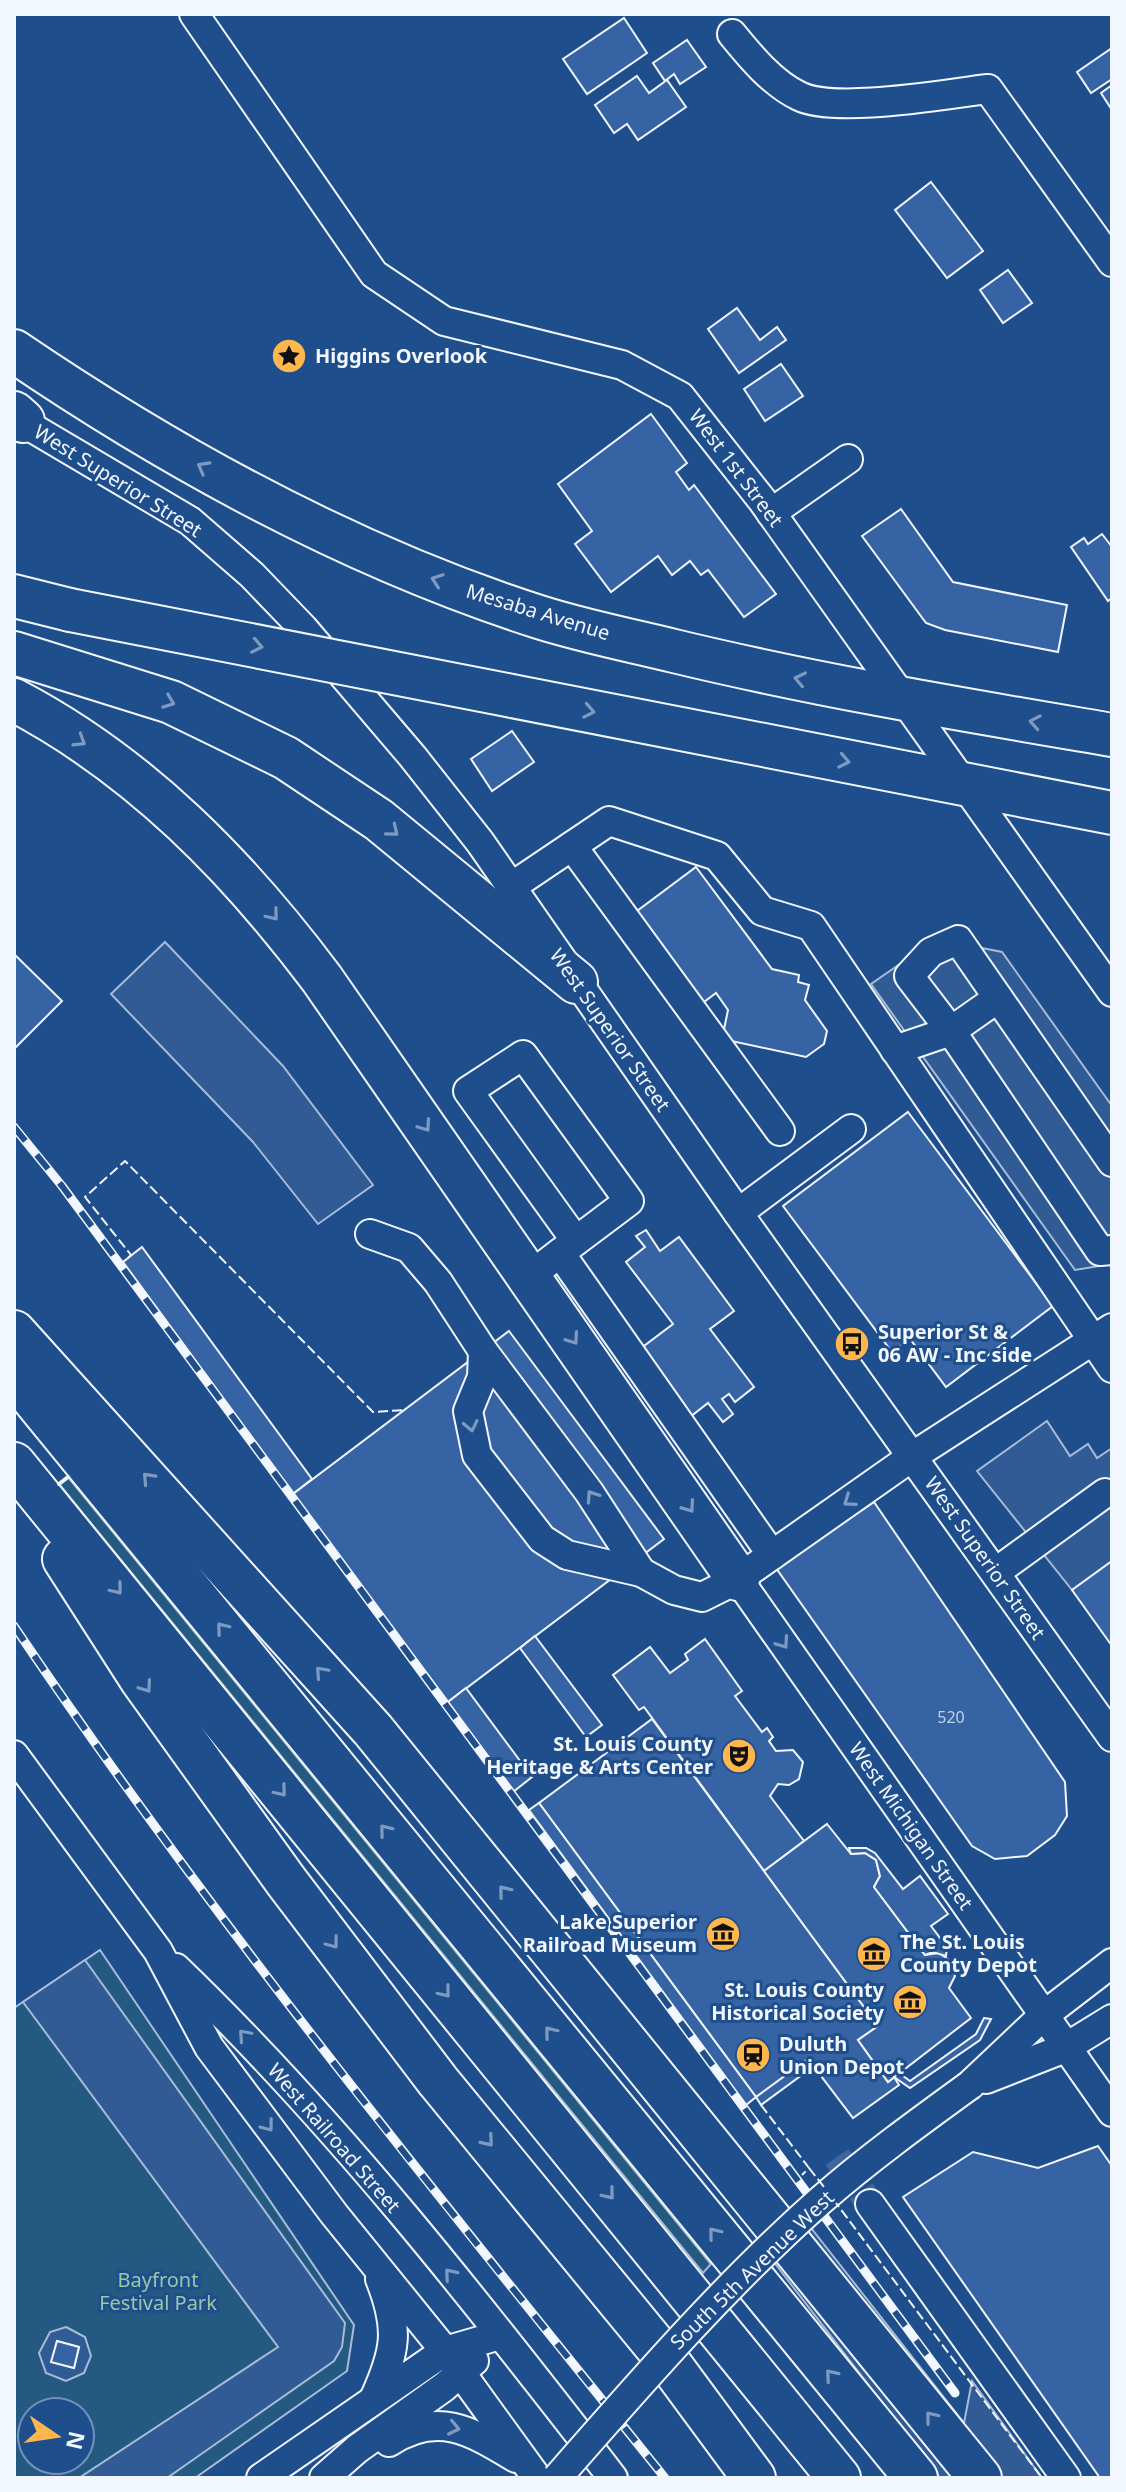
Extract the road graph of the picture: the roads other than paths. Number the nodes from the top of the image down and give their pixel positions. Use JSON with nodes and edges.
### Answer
{"nodes":[{"id":1,"x":194,"y":14,"type":"edge"},
{"id":2,"x":732,"y":34,"type":"dead end"},
{"id":3,"x":1112,"y":262,"type":"edge"},
{"id":4,"x":14,"y":351,"type":"edge"},
{"id":5,"x":17,"y":417,"type":"edge"},
{"id":6,"x":848,"y":459,"type":"dead end"},
{"id":7,"x":771,"y":513,"type":"junction"},
{"id":8,"x":36,"y":600,"type":"edge"},
{"id":9,"x":14,"y":653,"type":"edge"},
{"id":10,"x":14,"y":700,"type":"edge"},
{"id":11,"x":904,"y":700,"type":"junction"},
{"id":12,"x":1112,"y":735,"type":"edge"},
{"id":13,"x":964,"y":784,"type":"junction"},
{"id":14,"x":1106,"y":812,"type":"edge"},
{"id":15,"x":572,"y":846,"type":"junction"},
{"id":16,"x":511,"y":887,"type":"junction"},
{"id":17,"x":576,"y":982,"type":"junction"},
{"id":18,"x":1112,"y":992,"type":"edge"},
{"id":19,"x":998,"y":998,"type":"junction"},
{"id":20,"x":951,"y":1031,"type":"junction"},
{"id":21,"x":895,"y":1050,"type":"junction"},
{"id":22,"x":851,"y":1129,"type":"dead end"},
{"id":23,"x":780,"y":1131,"type":"dead end"},
{"id":24,"x":1112,"y":1162,"type":"edge"},
{"id":25,"x":738,"y":1213,"type":"junction"},
{"id":26,"x":370,"y":1234,"type":"dead end"},
{"id":27,"x":1106,"y":1250,"type":"edge"},
{"id":28,"x":555,"y":1257,"type":"junction"},
{"id":29,"x":14,"y":1332,"type":"edge"},
{"id":30,"x":1103,"y":1334,"type":"edge"},
{"id":31,"x":483,"y":1351,"type":"junction"},
{"id":32,"x":1112,"y":1368,"type":"edge"},
{"id":33,"x":14,"y":1375,"type":"edge"},
{"id":34,"x":913,"y":1456,"type":"junction"},
{"id":35,"x":14,"y":1464,"type":"edge"},
{"id":36,"x":14,"y":1480,"type":"edge"},
{"id":37,"x":1105,"y":1493,"type":"dead end"},
{"id":38,"x":772,"y":1555,"type":"junction"},
{"id":39,"x":641,"y":1572,"type":"junction"},
{"id":40,"x":996,"y":1572,"type":"junction"},
{"id":41,"x":738,"y":1579,"type":"junction"},
{"id":42,"x":1112,"y":1737,"type":"edge"},
{"id":43,"x":14,"y":1755,"type":"edge"},
{"id":44,"x":158,"y":1951,"type":"junction"},
{"id":45,"x":1112,"y":1963,"type":"edge"},
{"id":46,"x":1043,"y":2016,"type":"junction"},
{"id":47,"x":1112,"y":2019,"type":"edge"},
{"id":48,"x":1065,"y":2048,"type":"junction"},
{"id":49,"x":970,"y":2085,"type":"junction"},
{"id":50,"x":1112,"y":2112,"type":"edge"},
{"id":51,"x":870,"y":2204,"type":"tunnel mouth"},
{"id":52,"x":783,"y":2235,"type":"junction"},
{"id":53,"x":369,"y":2256,"type":"junction"},
{"id":54,"x":500,"y":2335,"type":"junction"},
{"id":55,"x":664,"y":2356,"type":"junction"},
{"id":56,"x":453,"y":2363,"type":"junction"},
{"id":57,"x":374,"y":2400,"type":"junction"},
{"id":58,"x":533,"y":2472,"type":"edge"},
{"id":59,"x":328,"y":2475,"type":"edge"},
{"id":60,"x":261,"y":2478,"type":"edge"},
{"id":61,"x":557,"y":2478,"type":"edge"},
{"id":62,"x":613,"y":2478,"type":"edge"},
{"id":63,"x":754,"y":2478,"type":"edge"},
{"id":64,"x":839,"y":2478,"type":"edge"},
{"id":65,"x":916,"y":2478,"type":"edge"},
{"id":66,"x":980,"y":2478,"type":"edge"},
{"id":67,"x":1066,"y":2478,"type":"edge"}],
"edges":[{"from":1,"to":7,"type":"street","name":"West 1st Street"},
{"from":2,"to":3,"type":"street"},
{"from":11,"to":4,"type":"highway","name":"Mesaba Avenue","one_way":true},
{"from":5,"to":16,"type":"street","name":"West Superior Street"},
{"from":6,"to":7,"type":"street"},
{"from":7,"to":11,"type":"street","name":"West 1st Street"},
{"from":8,"to":13,"type":"highway","one_way":true,"bridge":true},
{"from":9,"to":17,"type":"highway","one_way":true},
{"from":10,"to":28,"type":"highway","one_way":true},
{"from":12,"to":11,"type":"highway","name":"Mesaba Avenue","one_way":true},
{"from":11,"to":13,"type":"street","name":"West 1st Street"},
{"from":13,"to":14,"type":"highway"},
{"from":13,"to":18,"type":"street","name":"West 1st Street"},
{"from":15,"to":16,"type":"street"},
{"from":15,"to":21,"type":"street"},
{"from":15,"to":23,"type":"street"},
{"from":16,"to":17,"type":"street","name":"West Superior Street"},
{"from":17,"to":25,"type":"street","name":"West Superior Street"},
{"from":19,"to":20,"type":"street"},
{"from":19,"to":20,"type":"street"},
{"from":19,"to":24,"type":"street"},
{"from":20,"to":21,"type":"street"},
{"from":20,"to":27,"type":"street"},
{"from":21,"to":30,"type":"street"},
{"from":22,"to":25,"type":"street"},
{"from":25,"to":34,"type":"street","name":"West Superior Street"},
{"from":26,"to":31,"type":"street"},
{"from":28,"to":28,"type":"street"},
{"from":28,"to":38,"type":"street"},
{"from":28,"to":41,"type":"highway","one_way":true},
{"from":52,"to":29,"type":"highway","one_way":true},
{"from":30,"to":32,"type":"street"},
{"from":30,"to":34,"type":"street"},
{"from":39,"to":31,"type":"street","one_way":true},
{"from":31,"to":39,"type":"street","one_way":true},
{"from":65,"to":33,"type":"highway","one_way":true},
{"from":34,"to":38,"type":"street","one_way":true},
{"from":34,"to":40,"type":"street","name":"West Superior Street"},
{"from":35,"to":64,"type":"highway","one_way":true},
{"from":36,"to":55,"type":"highway","one_way":true},
{"from":37,"to":40,"type":"street"},
{"from":38,"to":41,"type":"street"},
{"from":39,"to":41,"type":"street"},
{"from":40,"to":42,"type":"street","name":"West Superior Street"},
{"from":41,"to":46,"type":"street","name":"West Michigan Street","one_way":true},
{"from":43,"to":44,"type":"street","name":"West Railroad Street"},
{"from":44,"to":53,"type":"street","name":"West Railroad Street","one_way":true},
{"from":54,"to":44,"type":"street","name":"West Railroad Street","one_way":true},
{"from":45,"to":46,"type":"street","name":"South 5th Avenue West"},
{"from":46,"to":48,"type":"street","name":"West Michigan Street"},
{"from":46,"to":49,"type":"street","name":"South 5th Avenue West"},
{"from":47,"to":48,"type":"street","name":"South 5th Avenue West"},
{"from":48,"to":49,"type":"street","name":"South 5th Avenue West"},
{"from":48,"to":50,"type":"street","name":"West Michigan Street"},
{"from":49,"to":52,"type":"street","name":"South 5th Avenue West","bridge":true},
{"from":51,"to":67,"type":"street"},
{"from":52,"to":55,"type":"street","name":"South 5th Avenue West","bridge":true},
{"from":66,"to":52,"type":"highway","one_way":true},
{"from":53,"to":56,"type":"street","name":"West Railroad Street"},
{"from":53,"to":57,"type":"street"},
{"from":54,"to":56,"type":"street"},
{"from":54,"to":62,"type":"street","name":"West Railroad Street"},
{"from":55,"to":61,"type":"street","name":"South 5th Avenue West","bridge":true},
{"from":55,"to":63,"type":"highway"},
{"from":56,"to":57,"type":"street"},
{"from":56,"to":58,"type":"street","name":"West Railroad Street"},
{"from":56,"to":59,"type":"street"},
{"from":57,"to":60,"type":"street"},
{"from":59,"to":58,"type":"street","one_way":true}]}
